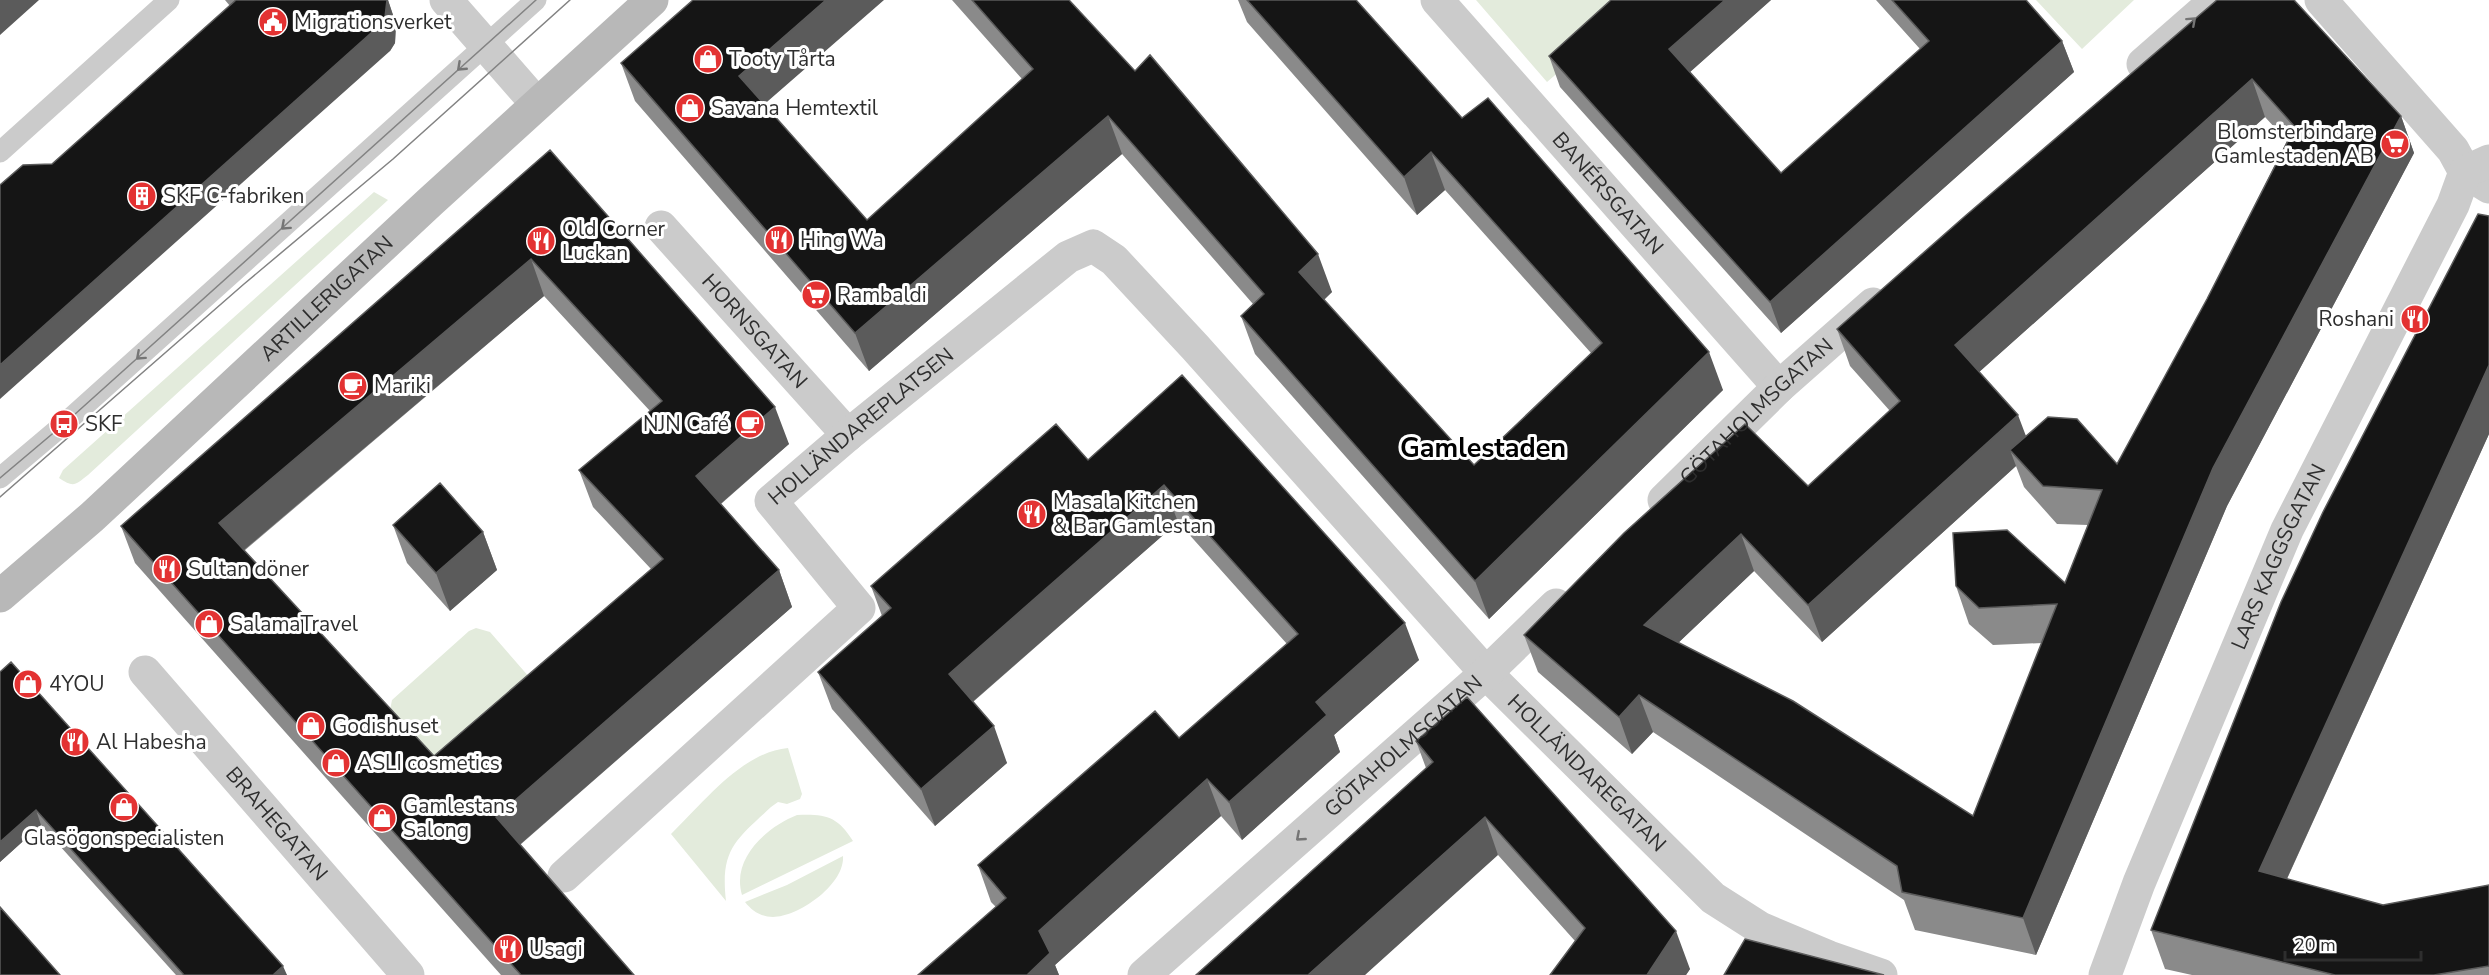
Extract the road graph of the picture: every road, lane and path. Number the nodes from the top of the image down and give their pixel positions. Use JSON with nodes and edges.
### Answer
{"nodes":[{"id":1,"x":169,"y":0,"type":"edge"},
{"id":2,"x":446,"y":0,"type":"edge"},
{"id":3,"x":536,"y":0,"type":"edge"},
{"id":4,"x":652,"y":0,"type":"edge"},
{"id":5,"x":1437,"y":0,"type":"edge"},
{"id":6,"x":2216,"y":0,"type":"edge"},
{"id":7,"x":2321,"y":0,"type":"edge"},
{"id":8,"x":486,"y":44,"type":"junction"},
{"id":9,"x":2118,"y":86,"type":"edge"},
{"id":10,"x":537,"y":104,"type":"junction"},
{"id":11,"x":0,"y":152,"type":"edge"},
{"id":12,"x":2481,"y":173,"type":"edge"},
{"id":13,"x":661,"y":227,"type":"dead end"},
{"id":14,"x":1896,"y":284,"type":"edge"},
{"id":15,"x":1195,"y":347,"type":"joint"},
{"id":16,"x":1779,"y":387,"type":"junction"},
{"id":17,"x":848,"y":435,"type":"junction"},
{"id":18,"x":0,"y":478,"type":"edge"},
{"id":19,"x":1643,"y":520,"type":"edge"},
{"id":20,"x":1575,"y":586,"type":"edge"},
{"id":21,"x":0,"y":596,"type":"edge"},
{"id":22,"x":145,"y":672,"type":"dead end"},
{"id":23,"x":1486,"y":673,"type":"junction"},
{"id":24,"x":564,"y":876,"type":"dead end"},
{"id":25,"x":1760,"y":928,"type":"junction"},
{"id":26,"x":1742,"y":956,"type":"edge"},
{"id":27,"x":391,"y":969,"type":"edge"},
{"id":28,"x":1144,"y":975,"type":"edge"},
{"id":29,"x":1881,"y":975,"type":"edge"},
{"id":30,"x":2105,"y":975,"type":"edge"}],
"edges":[{"from":1,"to":11,"type":"lane"},
{"from":2,"to":8,"type":"street"},
{"from":3,"to":8,"type":"lane"},
{"from":4,"to":10,"type":"main road","name":"ARTILLERIGATAN"},
{"from":5,"to":16,"type":"street","name":"BANÉRSGATAN"},
{"from":9,"to":6,"type":"street","one_way":true},
{"from":7,"to":12,"type":"street"},
{"from":8,"to":10,"type":"street"},
{"from":8,"to":18,"type":"lane","one_way":true},
{"from":10,"to":21,"type":"main road","name":"ARTILLERIGATAN"},
{"from":12,"to":30,"type":"street","name":"LARS KAGGSGATAN"},
{"from":13,"to":17,"type":"street","name":"HORNSGATAN"},
{"from":14,"to":16,"type":"street","name":"GÖTAHOLMSGATAN"},
{"from":15,"to":17,"type":"street","name":"HOLLÄNDAREPLATSEN"},
{"from":15,"to":23,"type":"street","name":"HOLLÄNDAREGATAN"},
{"from":16,"to":19,"type":"street","name":"GÖTAHOLMSGATAN"},
{"from":17,"to":24,"type":"street","name":"HOLLÄNDAREPLATSEN"},
{"from":20,"to":23,"type":"street","name":"GÖTAHOLMSGATAN"},
{"from":22,"to":27,"type":"street","name":"BRAHEGATAN"},
{"from":23,"to":25,"type":"street","name":"HOLLÄNDAREGATAN"},
{"from":23,"to":28,"type":"street","name":"GÖTAHOLMSGATAN","one_way":true},
{"from":25,"to":26,"type":"street"},
{"from":25,"to":29,"type":"street","name":"HOLLÄNDAREGATAN"}]}
